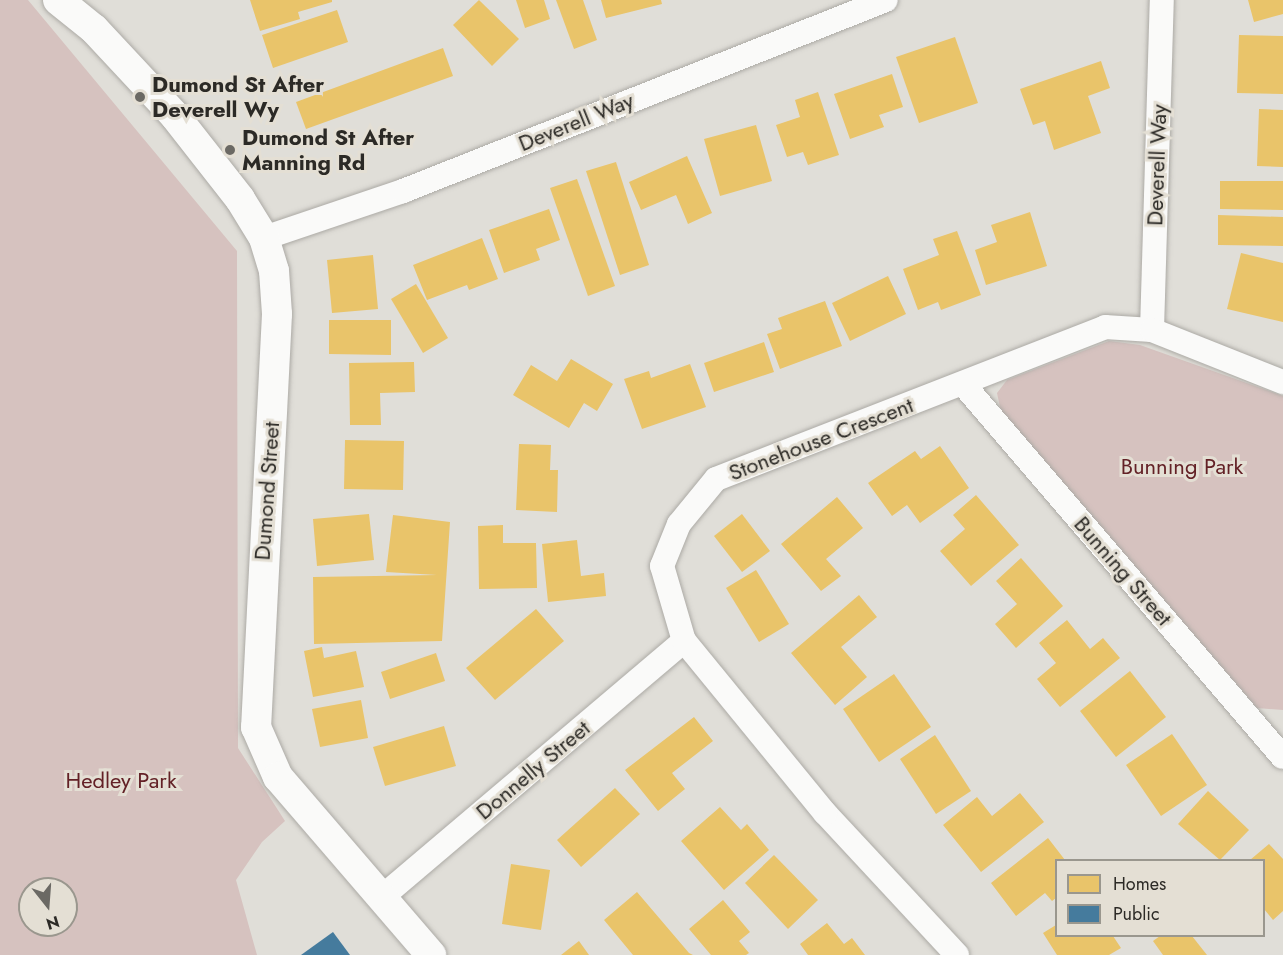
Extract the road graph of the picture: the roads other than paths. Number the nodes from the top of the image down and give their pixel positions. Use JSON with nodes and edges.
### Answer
{"nodes":[{"id":1,"x":58,"y":0,"type":"edge"},
{"id":2,"x":78,"y":0,"type":"edge"},
{"id":3,"x":886,"y":0,"type":"edge"},
{"id":4,"x":1162,"y":0,"type":"edge"},
{"id":5,"x":94,"y":29,"type":"junction"},
{"id":6,"x":264,"y":238,"type":"junction"},
{"id":7,"x":1152,"y":330,"type":"junction"},
{"id":8,"x":1283,"y":382,"type":"edge"},
{"id":9,"x":963,"y":384,"type":"junction"},
{"id":10,"x":684,"y":641,"type":"junction"},
{"id":11,"x":1283,"y":757,"type":"edge"},
{"id":12,"x":382,"y":897,"type":"junction"},
{"id":13,"x":431,"y":955,"type":"edge"},
{"id":14,"x":957,"y":955,"type":"edge"}],
"edges":[{"from":1,"to":5,"type":"street","name":"Dumond Street"},
{"from":2,"to":5,"type":"street","name":"Dumond Street"},
{"from":3,"to":6,"type":"street","name":"Deverell Way"},
{"from":4,"to":7,"type":"street","name":"Deverell Way"},
{"from":5,"to":6,"type":"street","name":"Dumond Street"},
{"from":6,"to":12,"type":"street","name":"Dumond Street"},
{"from":7,"to":8,"type":"street","name":"Stonehouse Crescent"},
{"from":7,"to":9,"type":"street","name":"Stonehouse Crescent"},
{"from":9,"to":10,"type":"street","name":"Stonehouse Crescent"},
{"from":9,"to":11,"type":"street","name":"Bunning Street"},
{"from":10,"to":12,"type":"street","name":"Donnelly Street"},
{"from":10,"to":14,"type":"street","name":"Stonehouse Crescent"},
{"from":12,"to":13,"type":"street","name":"Dumond Street"}]}
